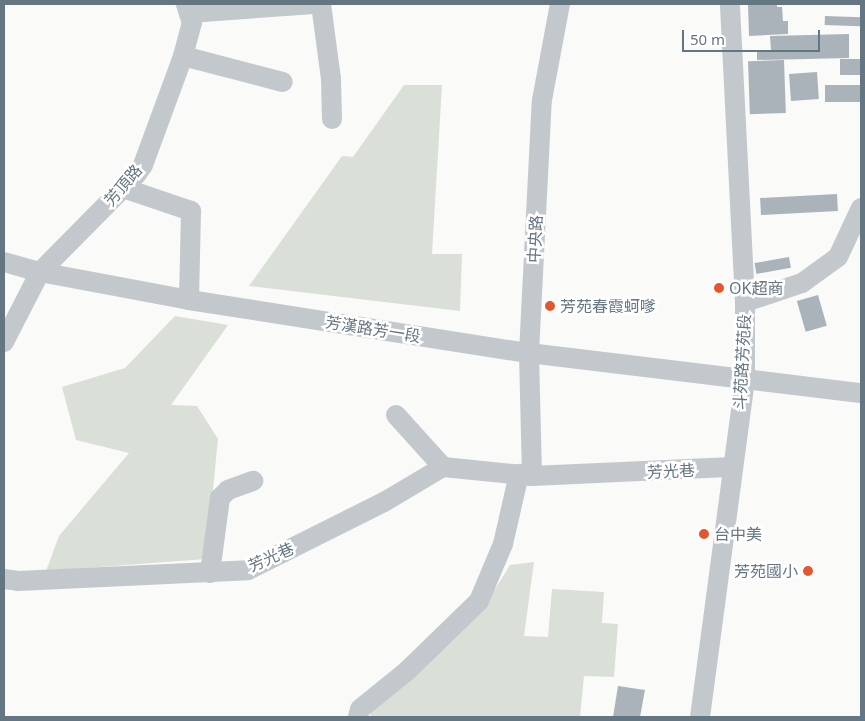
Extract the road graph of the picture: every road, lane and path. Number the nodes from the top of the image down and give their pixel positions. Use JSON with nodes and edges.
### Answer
{"nodes":[{"id":1,"x":314,"y":4,"type":"edge"},
{"id":2,"x":320,"y":4,"type":"edge"},
{"id":3,"x":560,"y":4,"type":"edge"},
{"id":4,"x":730,"y":4,"type":"edge"},
{"id":5,"x":188,"y":9,"type":"edge"},
{"id":6,"x":183,"y":56,"type":"junction"},
{"id":7,"x":284,"y":82,"type":"dead end"},
{"id":8,"x":332,"y":118,"type":"dead end"},
{"id":9,"x":123,"y":188,"type":"junction"},
{"id":10,"x":861,"y":208,"type":"edge"},
{"id":11,"x":4,"y":262,"type":"edge"},
{"id":12,"x":40,"y":272,"type":"junction"},
{"id":13,"x":189,"y":300,"type":"junction"},
{"id":14,"x":745,"y":302,"type":"junction"},
{"id":15,"x":4,"y":342,"type":"edge"},
{"id":16,"x":529,"y":353,"type":"junction"},
{"id":17,"x":744,"y":380,"type":"junction"},
{"id":18,"x":861,"y":393,"type":"edge"},
{"id":19,"x":396,"y":415,"type":"dead end"},
{"id":20,"x":443,"y":468,"type":"junction"},
{"id":21,"x":733,"y":468,"type":"junction"},
{"id":22,"x":526,"y":475,"type":"junction"},
{"id":23,"x":253,"y":481,"type":"dead end"},
{"id":24,"x":210,"y":572,"type":"junction"},
{"id":25,"x":4,"y":580,"type":"edge"},
{"id":26,"x":358,"y":717,"type":"edge"},
{"id":27,"x":700,"y":717,"type":"edge"}],
"edges":[{"from":1,"to":5,"type":"street"},
{"from":2,"to":8,"type":"street"},
{"from":3,"to":16,"type":"street","name":"中央路"},
{"from":4,"to":14,"type":"street","name":"斗苑路芳苑段"},
{"from":5,"to":6,"type":"street","name":"芳頂路"},
{"from":6,"to":7,"type":"street"},
{"from":6,"to":9,"type":"street","name":"芳頂路"},
{"from":9,"to":12,"type":"street","name":"芳頂路"},
{"from":9,"to":13,"type":"street"},
{"from":10,"to":14,"type":"street"},
{"from":11,"to":12,"type":"street","name":"芳漢路芳一段"},
{"from":12,"to":13,"type":"street","name":"芳漢路芳一段"},
{"from":12,"to":15,"type":"street","name":"芳頂路"},
{"from":13,"to":16,"type":"street","name":"芳漢路芳一段"},
{"from":14,"to":17,"type":"street","name":"斗苑路芳苑段"},
{"from":16,"to":17,"type":"street","name":"芳漢路芳一段"},
{"from":16,"to":22,"type":"street","name":"中央路"},
{"from":17,"to":18,"type":"street","name":"芳漢路芳一段"},
{"from":17,"to":21,"type":"street","name":"斗苑路芳苑段"},
{"from":19,"to":20,"type":"street"},
{"from":20,"to":22,"type":"street","name":"芳光巷"},
{"from":20,"to":24,"type":"street","name":"芳光巷"},
{"from":21,"to":22,"type":"street","name":"芳光巷"},
{"from":21,"to":27,"type":"street","name":"斗苑路芳苑段"},
{"from":22,"to":26,"type":"street"},
{"from":23,"to":24,"type":"street"},
{"from":24,"to":25,"type":"street","name":"芳光巷"}]}
